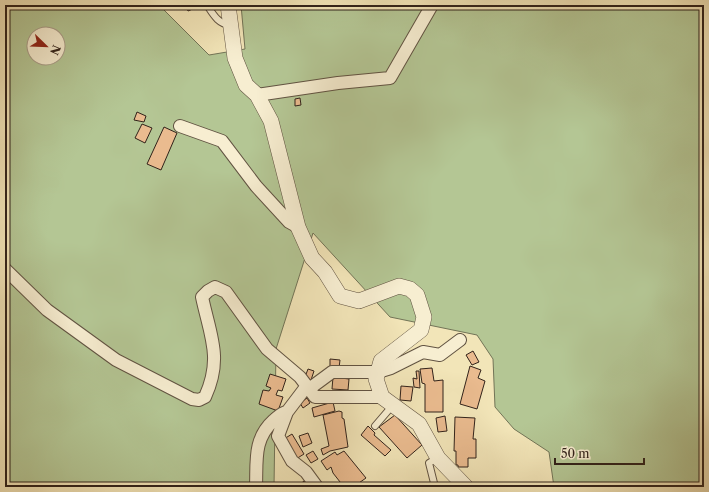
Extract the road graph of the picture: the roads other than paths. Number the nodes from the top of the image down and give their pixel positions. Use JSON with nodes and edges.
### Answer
{"nodes":[{"id":1,"x":207,"y":5,"type":"edge"},
{"id":2,"x":228,"y":5,"type":"edge"},
{"id":3,"x":432,"y":5,"type":"edge"},
{"id":4,"x":230,"y":25,"type":"junction"},
{"id":5,"x":256,"y":95,"type":"junction"},
{"id":6,"x":180,"y":126,"type":"dead end"},
{"id":7,"x":298,"y":227,"type":"junction"},
{"id":8,"x":5,"y":269,"type":"edge"},
{"id":9,"x":460,"y":340,"type":"dead end"},
{"id":10,"x":378,"y":372,"type":"junction"},
{"id":11,"x":308,"y":388,"type":"junction"},
{"id":12,"x":387,"y":401,"type":"junction"},
{"id":13,"x":287,"y":412,"type":"junction"},
{"id":14,"x":375,"y":426,"type":"dead end"},
{"id":15,"x":438,"y":458,"type":"junction"},
{"id":16,"x":256,"y":487,"type":"edge"},
{"id":17,"x":317,"y":487,"type":"edge"},
{"id":18,"x":435,"y":487,"type":"edge"},
{"id":19,"x":466,"y":487,"type":"edge"}],
"edges":[{"from":1,"to":4,"type":"lane"},
{"from":2,"to":4,"type":"street"},
{"from":3,"to":5,"type":"street"},
{"from":4,"to":5,"type":"street"},
{"from":5,"to":7,"type":"street"},
{"from":6,"to":7,"type":"street"},
{"from":7,"to":10,"type":"street"},
{"from":8,"to":11,"type":"street"},
{"from":9,"to":10,"type":"street"},
{"from":10,"to":11,"type":"street"},
{"from":10,"to":12,"type":"street"},
{"from":11,"to":12,"type":"street"},
{"from":11,"to":13,"type":"street"},
{"from":12,"to":14,"type":"lane"},
{"from":12,"to":15,"type":"street"},
{"from":13,"to":16,"type":"street"},
{"from":13,"to":17,"type":"street"},
{"from":15,"to":18,"type":"lane"},
{"from":15,"to":19,"type":"street"}]}
